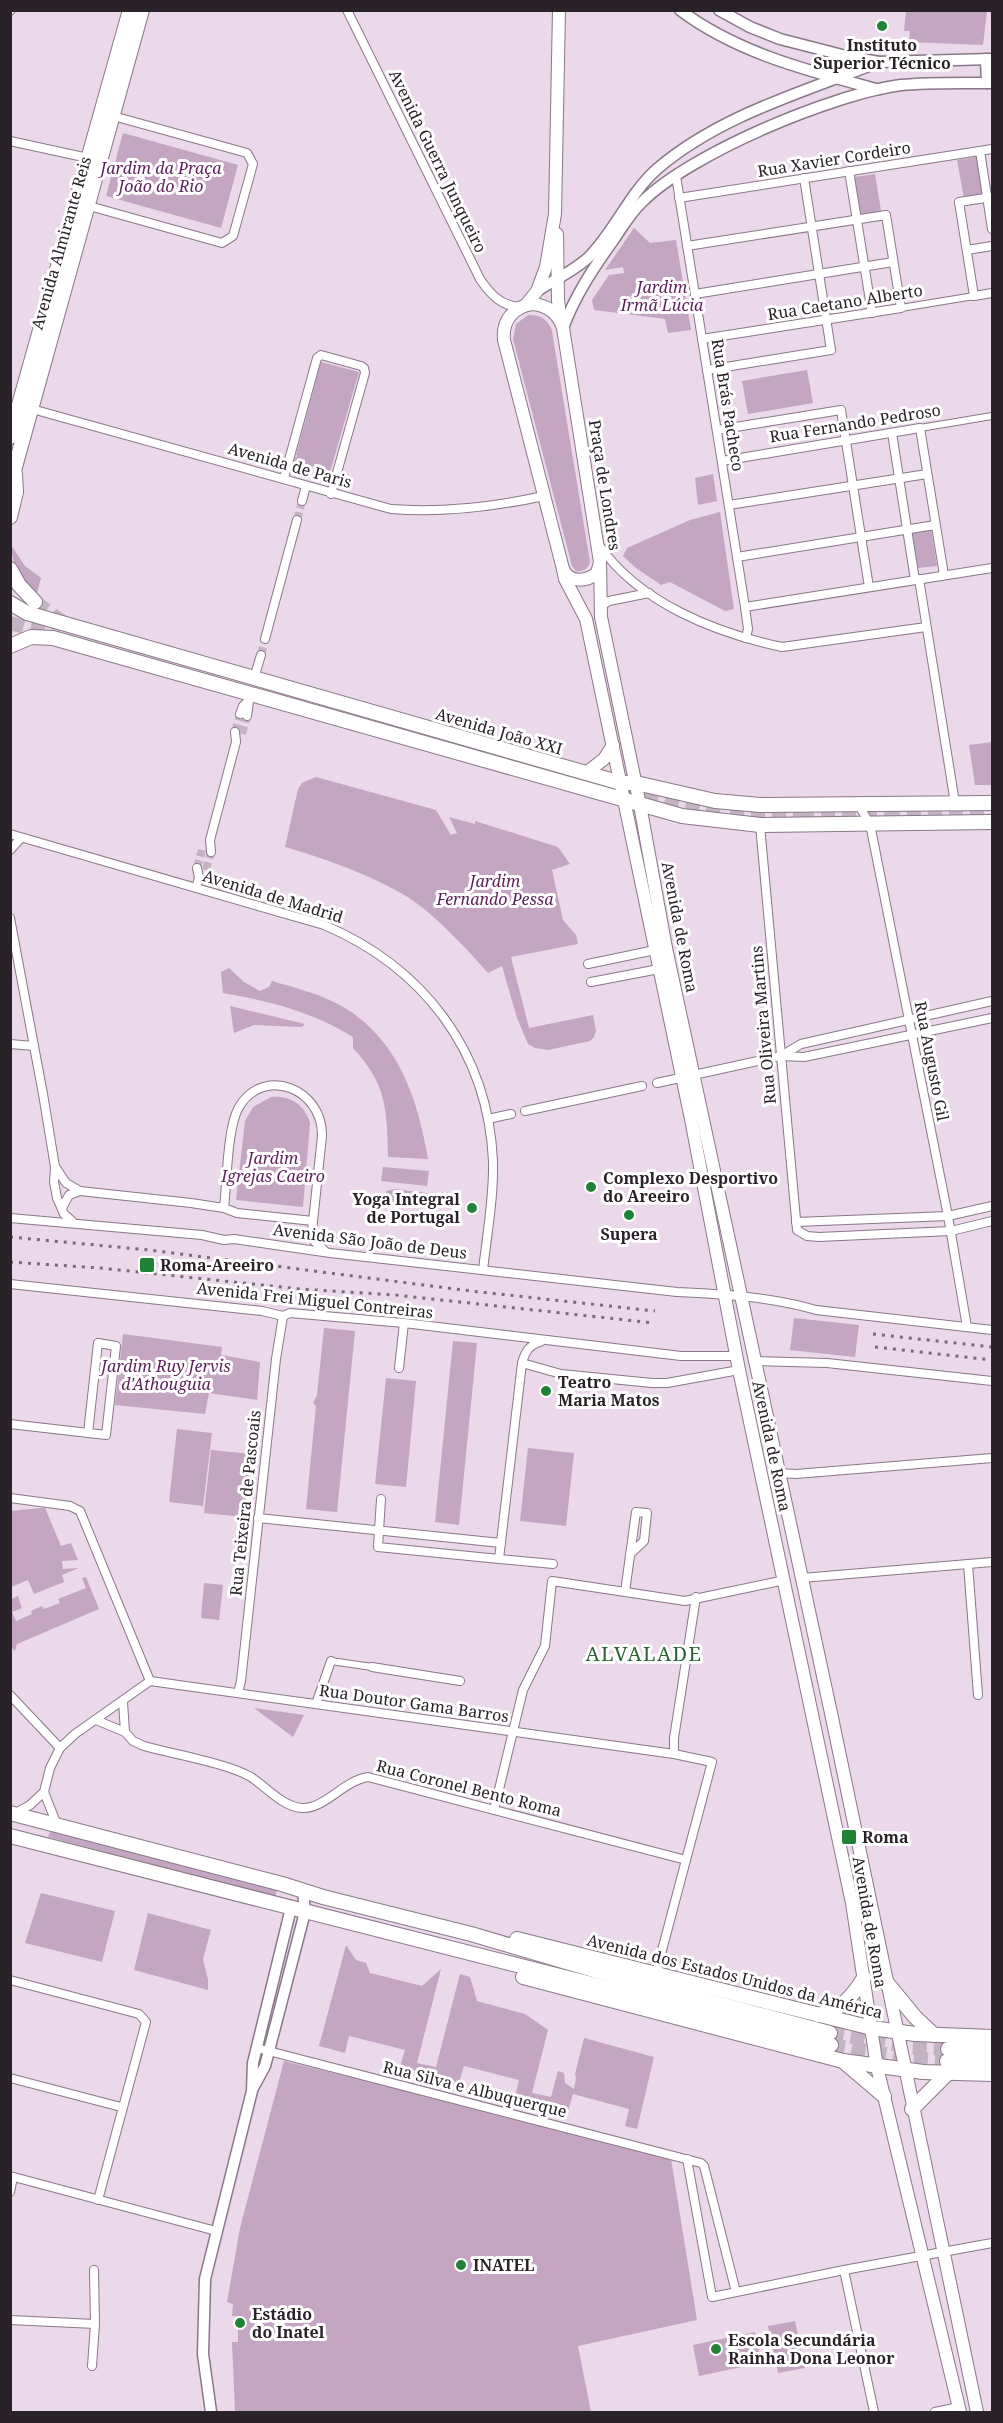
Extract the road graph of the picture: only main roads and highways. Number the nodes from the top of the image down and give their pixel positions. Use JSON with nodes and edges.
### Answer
{"nodes":[{"id":1,"x":130,"y":10,"type":"edge"},
{"id":2,"x":142,"y":10,"type":"edge"},
{"id":3,"x":560,"y":10,"type":"edge"},
{"id":4,"x":94,"y":159,"type":"junction"},
{"id":5,"x":555,"y":214,"type":"junction"},
{"id":6,"x":523,"y":306,"type":"junction"},
{"id":7,"x":562,"y":328,"type":"junction"},
{"id":8,"x":21,"y":406,"type":"edge"},
{"id":9,"x":10,"y":437,"type":"edge"},
{"id":10,"x":15,"y":469,"type":"junction"},
{"id":11,"x":10,"y":484,"type":"edge"},
{"id":12,"x":10,"y":517,"type":"edge"},
{"id":13,"x":600,"y":562,"type":"junction"},
{"id":14,"x":10,"y":569,"type":"edge"},
{"id":15,"x":563,"y":569,"type":"junction"},
{"id":16,"x":35,"y":602,"type":"tunnel mouth"},
{"id":17,"x":10,"y":603,"type":"edge"},
{"id":18,"x":10,"y":646,"type":"edge"},
{"id":19,"x":254,"y":678,"type":"junction"},
{"id":20,"x":249,"y":698,"type":"junction"},
{"id":21,"x":613,"y":745,"type":"junction"},
{"id":22,"x":586,"y":773,"type":"junction"},
{"id":23,"x":621,"y":783,"type":"junction"},
{"id":24,"x":636,"y":783,"type":"junction"},
{"id":25,"x":625,"y":801,"type":"junction"},
{"id":26,"x":993,"y":803,"type":"edge"},
{"id":27,"x":760,"y":805,"type":"junction"},
{"id":28,"x":640,"y":806,"type":"junction"},
{"id":29,"x":993,"y":822,"type":"edge"},
{"id":30,"x":760,"y":825,"type":"junction"},
{"id":31,"x":661,"y":949,"type":"junction"},
{"id":32,"x":688,"y":1076,"type":"junction"},
{"id":33,"x":737,"y":1356,"type":"junction"},
{"id":34,"x":753,"y":1361,"type":"junction"},
{"id":35,"x":739,"y":1370,"type":"junction"},
{"id":36,"x":803,"y":1577,"type":"junction"},
{"id":37,"x":784,"y":1578,"type":"junction"},
{"id":38,"x":12,"y":1813,"type":"edge"},
{"id":39,"x":10,"y":1836,"type":"edge"},
{"id":40,"x":303,"y":1891,"type":"junction"},
{"id":41,"x":298,"y":1910,"type":"junction"},
{"id":42,"x":471,"y":1934,"type":"junction"},
{"id":43,"x":491,"y":1960,"type":"junction"},
{"id":44,"x":864,"y":1978,"type":"junction"},
{"id":45,"x":887,"y":1983,"type":"junction"},
{"id":46,"x":817,"y":2015,"type":"junction"},
{"id":47,"x":872,"y":2028,"type":"junction"},
{"id":48,"x":896,"y":2032,"type":"junction"},
{"id":49,"x":934,"y":2035,"type":"junction"},
{"id":50,"x":993,"y":2037,"type":"edge"},
{"id":51,"x":993,"y":2049,"type":"edge"},
{"id":52,"x":843,"y":2061,"type":"junction"},
{"id":53,"x":993,"y":2061,"type":"edge"},
{"id":54,"x":948,"y":2062,"type":"junction"},
{"id":55,"x":877,"y":2067,"type":"junction"},
{"id":56,"x":904,"y":2070,"type":"junction"},
{"id":57,"x":993,"y":2074,"type":"edge"},
{"id":58,"x":884,"y":2097,"type":"junction"},
{"id":59,"x":912,"y":2109,"type":"junction"},
{"id":60,"x":976,"y":2408,"type":"edge"},
{"id":61,"x":959,"y":2410,"type":"edge"}],
"edges":[{"from":1,"to":4,"type":"main road","name":"Avenida Almirante Reis"},
{"from":2,"to":4,"type":"main road","name":"Avenida Almirante Reis"},
{"from":3,"to":5,"type":"main road"},
{"from":4,"to":8,"type":"main road","name":"Avenida Almirante Reis"},
{"from":4,"to":8,"type":"main road","name":"Avenida Almirante Reis"},
{"from":5,"to":6,"type":"main road"},
{"from":5,"to":7,"type":"main road","name":"Praça de Londres"},
{"from":6,"to":7,"type":"main road"},
{"from":6,"to":15,"type":"main road"},
{"from":7,"to":13,"type":"main road","name":"Praça de Londres"},
{"from":8,"to":9,"type":"main road","name":"Avenida Almirante Reis"},
{"from":8,"to":10,"type":"main road","name":"Avenida Almirante Reis"},
{"from":10,"to":11,"type":"main road","name":"Avenida Almirante Reis"},
{"from":10,"to":12,"type":"main road"},
{"from":13,"to":15,"type":"main road","name":"Praça de Londres"},
{"from":13,"to":24,"type":"main road","name":"Avenida de Roma"},
{"from":14,"to":16,"type":"main road"},
{"from":15,"to":21,"type":"main road","name":"Avenida de Roma"},
{"from":17,"to":19,"type":"main road","name":"Avenida João XXI"},
{"from":18,"to":20,"type":"main road","name":"Avenida João XXI"},
{"from":19,"to":20,"type":"main road"},
{"from":19,"to":22,"type":"main road","name":"Avenida João XXI"},
{"from":20,"to":25,"type":"main road","name":"Avenida João XXI"},
{"from":21,"to":22,"type":"main road"},
{"from":21,"to":23,"type":"main road","name":"Avenida de Roma"},
{"from":22,"to":23,"type":"main road","name":"Avenida João XXI"},
{"from":23,"to":24,"type":"main road","name":"Avenida João XXI"},
{"from":23,"to":25,"type":"main road","name":"Avenida de Roma"},
{"from":24,"to":27,"type":"main road","name":"Avenida João XXI"},
{"from":24,"to":28,"type":"main road","name":"Avenida de Roma"},
{"from":25,"to":28,"type":"main road","name":"Avenida João XXI"},
{"from":25,"to":31,"type":"main road","name":"Avenida de Roma"},
{"from":26,"to":27,"type":"main road","name":"Avenida João XXI"},
{"from":27,"to":30,"type":"main road"},
{"from":28,"to":30,"type":"main road","name":"Avenida João XXI"},
{"from":28,"to":31,"type":"main road","name":"Avenida de Roma"},
{"from":29,"to":30,"type":"main road","name":"Avenida João XXI"},
{"from":31,"to":32,"type":"main road","name":"Avenida de Roma"},
{"from":31,"to":32,"type":"main road","name":"Avenida de Roma"},
{"from":32,"to":33,"type":"main road","name":"Avenida de Roma"},
{"from":32,"to":34,"type":"main road","name":"Avenida de Roma"},
{"from":33,"to":34,"type":"main road"},
{"from":33,"to":35,"type":"main road","name":"Avenida de Roma"},
{"from":34,"to":35,"type":"main road"},
{"from":34,"to":36,"type":"main road","name":"Avenida de Roma"},
{"from":35,"to":37,"type":"main road","name":"Avenida de Roma"},
{"from":36,"to":37,"type":"main road"},
{"from":36,"to":45,"type":"main road","name":"Avenida de Roma"},
{"from":37,"to":44,"type":"main road","name":"Avenida de Roma"},
{"from":38,"to":40,"type":"main road","name":"Avenida dos Estados Unidos da América"},
{"from":39,"to":41,"type":"main road","name":"Avenida dos Estados Unidos da América"},
{"from":40,"to":41,"type":"main road"},
{"from":40,"to":42,"type":"main road","name":"Avenida dos Estados Unidos da América"},
{"from":41,"to":43,"type":"main road","name":"Avenida dos Estados Unidos da América"},
{"from":42,"to":43,"type":"main road","name":"Avenida dos Estados Unidos da América"},
{"from":42,"to":46,"type":"main road","name":"Avenida dos Estados Unidos da América"},
{"from":43,"to":52,"type":"main road","name":"Avenida dos Estados Unidos da América"},
{"from":44,"to":46,"type":"main road"},
{"from":44,"to":47,"type":"main road","name":"Avenida de Roma"},
{"from":45,"to":48,"type":"main road","name":"Avenida de Roma"},
{"from":45,"to":49,"type":"main road"},
{"from":46,"to":47,"type":"main road","name":"Avenida dos Estados Unidos da América"},
{"from":47,"to":48,"type":"main road","name":"Avenida dos Estados Unidos da América"},
{"from":47,"to":55,"type":"main road","name":"Avenida de Roma"},
{"from":48,"to":49,"type":"main road","name":"Avenida dos Estados Unidos da América"},
{"from":48,"to":56,"type":"main road","name":"Avenida de Roma"},
{"from":49,"to":50,"type":"main road","name":"Avenida dos Estados Unidos da América"},
{"from":51,"to":54,"type":"main road","name":"Avenida dos Estados Unidos da América"},
{"from":52,"to":55,"type":"main road","name":"Avenida dos Estados Unidos da América"},
{"from":52,"to":58,"type":"main road"},
{"from":53,"to":54,"type":"main road","name":"Avenida dos Estados Unidos da América"},
{"from":54,"to":56,"type":"main road","name":"Avenida dos Estados Unidos da América"},
{"from":54,"to":57,"type":"main road","name":"Avenida dos Estados Unidos da América"},
{"from":54,"to":59,"type":"main road"},
{"from":55,"to":56,"type":"main road","name":"Avenida dos Estados Unidos da América"},
{"from":55,"to":58,"type":"main road","name":"Avenida de Roma"},
{"from":56,"to":59,"type":"main road","name":"Avenida de Roma"},
{"from":58,"to":61,"type":"main road","name":"Avenida de Roma"},
{"from":59,"to":60,"type":"main road","name":"Avenida de Roma"},
{"from":60,"to":61,"type":"main road"}]}
